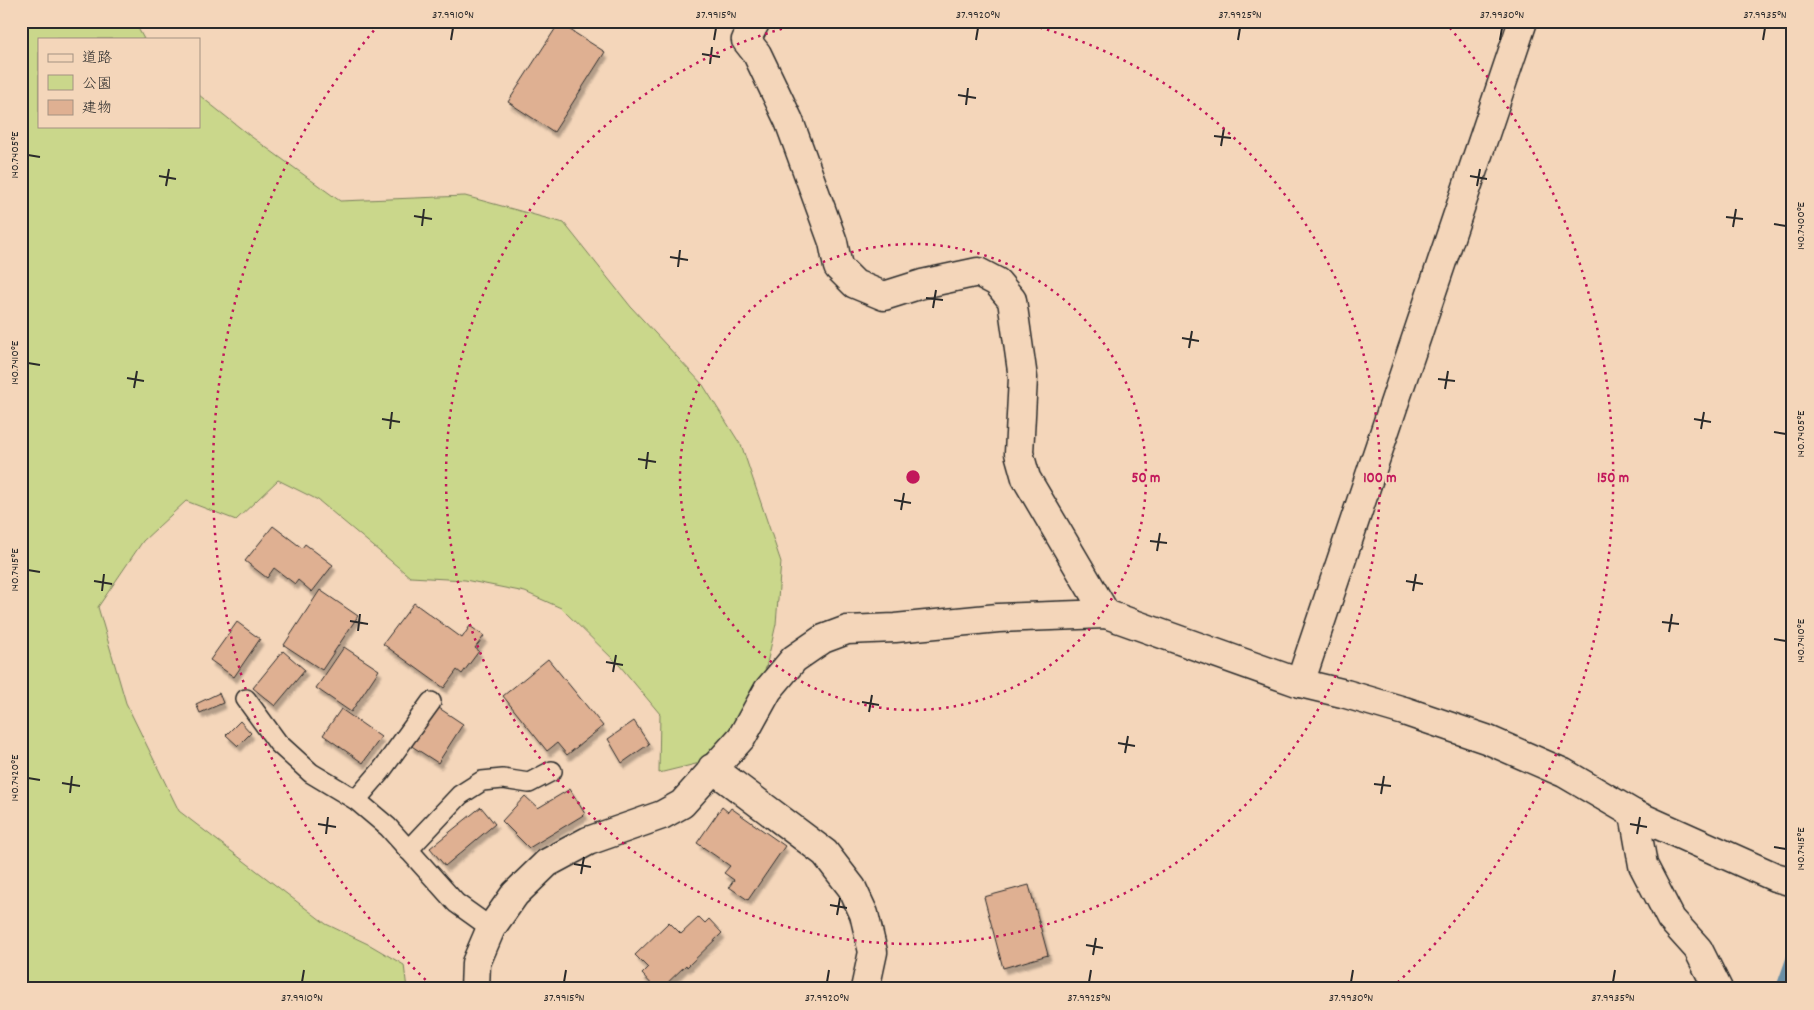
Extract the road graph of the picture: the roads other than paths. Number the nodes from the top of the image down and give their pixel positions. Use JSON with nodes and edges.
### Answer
{"nodes":[{"id":1,"x":756,"y":21,"type":"edge"},
{"id":2,"x":1523,"y":21,"type":"edge"},
{"id":3,"x":1106,"y":614,"type":"junction"},
{"id":4,"x":1300,"y":684,"type":"junction"},
{"id":5,"x":246,"y":699,"type":"dead end"},
{"id":6,"x":431,"y":702,"type":"dead end"},
{"id":7,"x":712,"y":768,"type":"junction"},
{"id":8,"x":552,"y":771,"type":"dead end"},
{"id":9,"x":356,"y":800,"type":"junction"},
{"id":10,"x":1634,"y":814,"type":"junction"},
{"id":11,"x":408,"y":850,"type":"junction"},
{"id":12,"x":1793,"y":882,"type":"edge"},
{"id":13,"x":491,"y":928,"type":"junction"},
{"id":14,"x":475,"y":989,"type":"edge"},
{"id":15,"x":865,"y":989,"type":"edge"},
{"id":16,"x":1718,"y":989,"type":"edge"}],
"edges":[{"from":1,"to":3,"type":"street"},
{"from":2,"to":4,"type":"street"},
{"from":3,"to":4,"type":"street"},
{"from":3,"to":7,"type":"street"},
{"from":4,"to":10,"type":"street"},
{"from":5,"to":9,"type":"lane"},
{"from":6,"to":9,"type":"lane"},
{"from":7,"to":13,"type":"street"},
{"from":7,"to":15,"type":"street"},
{"from":8,"to":11,"type":"lane"},
{"from":9,"to":11,"type":"lane"},
{"from":10,"to":12,"type":"street"},
{"from":10,"to":16,"type":"street"},
{"from":11,"to":13,"type":"lane"},
{"from":13,"to":14,"type":"street"}]}
